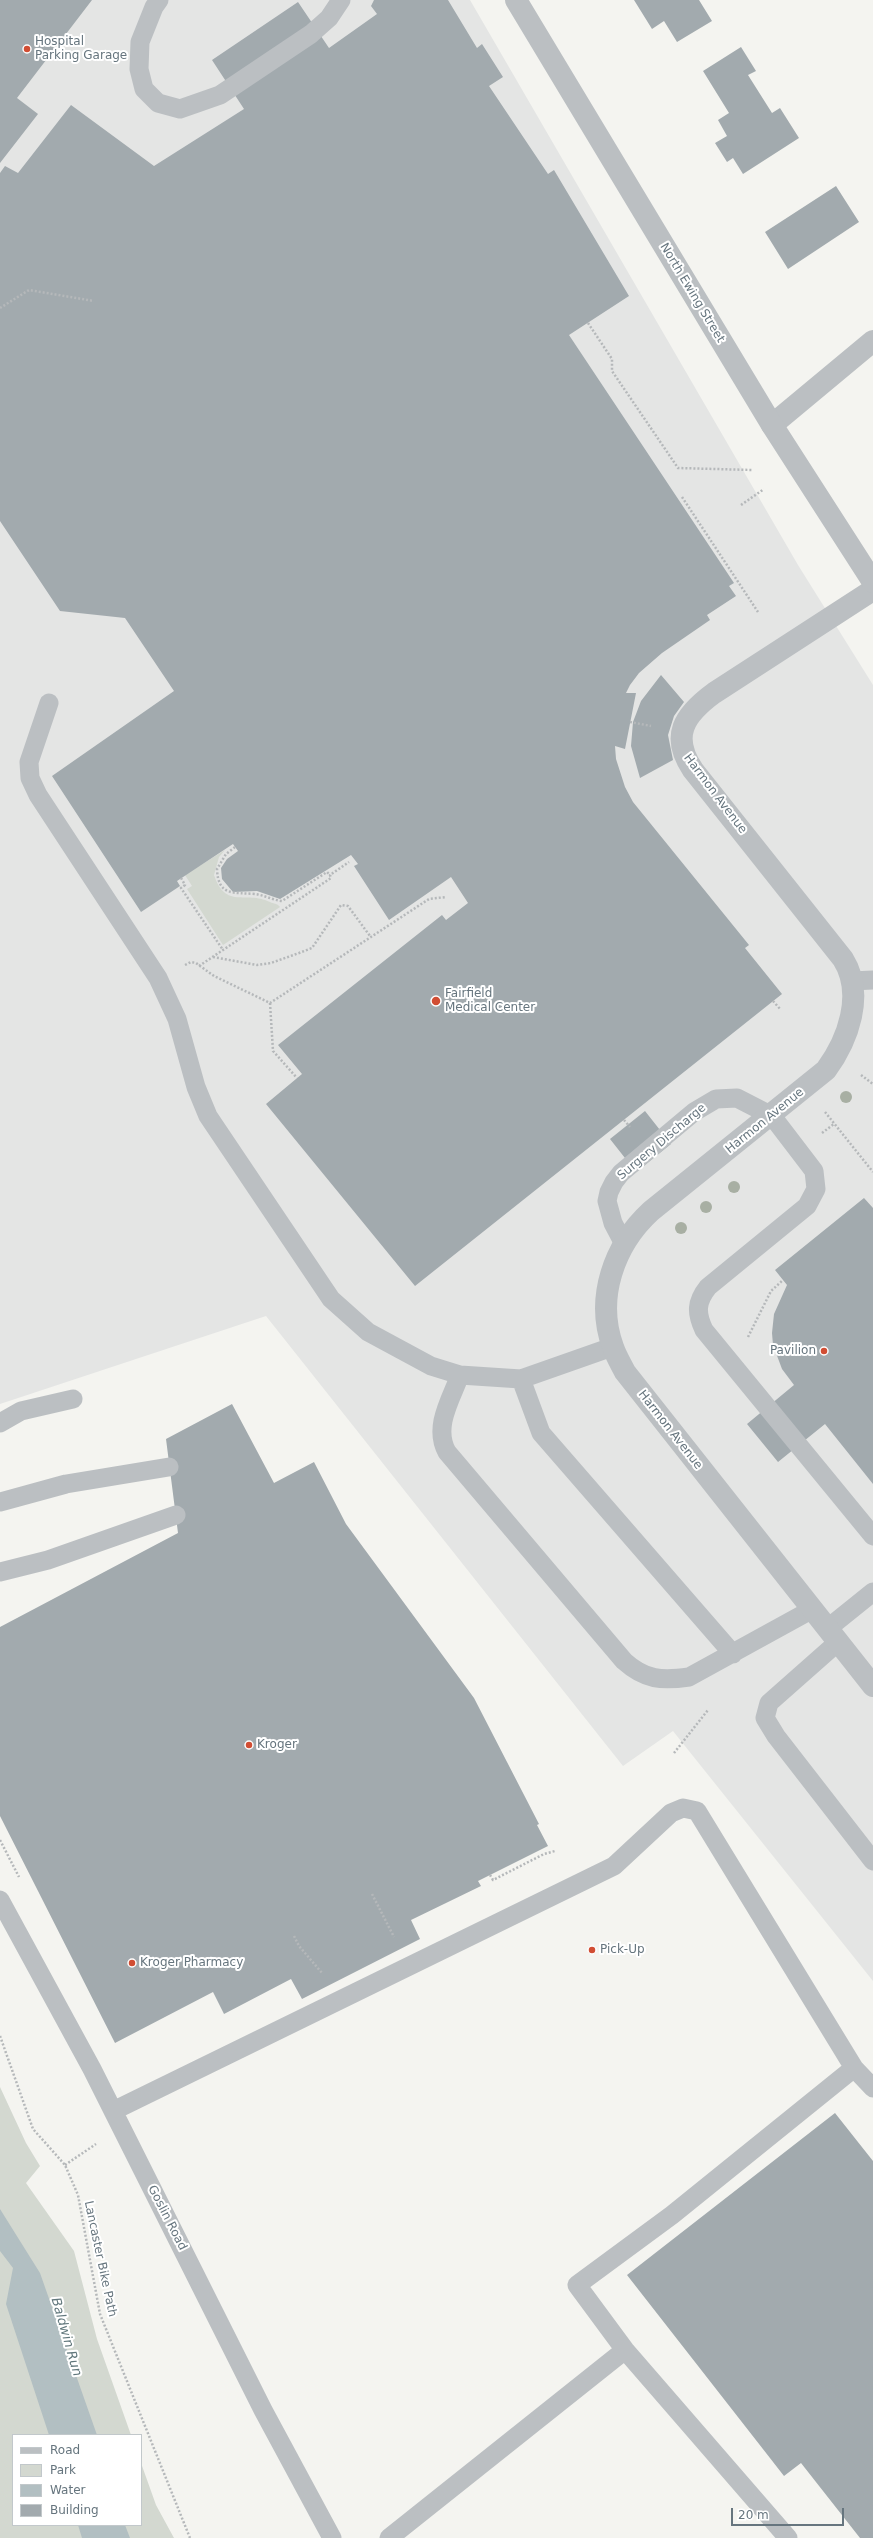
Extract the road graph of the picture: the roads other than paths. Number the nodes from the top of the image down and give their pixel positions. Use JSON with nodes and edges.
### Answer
{"nodes":[{"id":1,"x":159,"y":0,"type":"edge"},
{"id":2,"x":341,"y":0,"type":"edge"},
{"id":3,"x":516,"y":0,"type":"edge"},
{"id":4,"x":873,"y":340,"type":"edge"},
{"id":5,"x":772,"y":424,"type":"junction"},
{"id":6,"x":873,"y":582,"type":"edge"},
{"id":7,"x":873,"y":590,"type":"edge"},
{"id":8,"x":49,"y":703,"type":"dead end"},
{"id":9,"x":863,"y":981,"type":"edge"},
{"id":10,"x":772,"y":1116,"type":"junction"},
{"id":11,"x":624,"y":1244,"type":"junction"},
{"id":12,"x":612,"y":1347,"type":"junction"},
{"id":13,"x":460,"y":1375,"type":"junction"},
{"id":14,"x":521,"y":1379,"type":"junction"},
{"id":15,"x":73,"y":1399,"type":"dead end"},
{"id":16,"x":0,"y":1423,"type":"edge"},
{"id":17,"x":169,"y":1467,"type":"dead end"},
{"id":18,"x":0,"y":1502,"type":"edge"},
{"id":19,"x":176,"y":1515,"type":"dead end"},
{"id":20,"x":873,"y":1535,"type":"edge"},
{"id":21,"x":0,"y":1572,"type":"edge"},
{"id":22,"x":873,"y":1592,"type":"edge"},
{"id":23,"x":811,"y":1610,"type":"junction"},
{"id":24,"x":832,"y":1635,"type":"junction"},
{"id":25,"x":733,"y":1654,"type":"junction"},
{"id":26,"x":873,"y":1686,"type":"edge"},
{"id":27,"x":873,"y":1861,"type":"edge"},
{"id":28,"x":0,"y":1900,"type":"edge"},
{"id":29,"x":854,"y":2068,"type":"junction"},
{"id":30,"x":873,"y":2088,"type":"edge"},
{"id":31,"x":116,"y":2118,"type":"junction"},
{"id":32,"x":625,"y":2350,"type":"junction"},
{"id":33,"x":332,"y":2538,"type":"edge"},
{"id":34,"x":389,"y":2538,"type":"edge"},
{"id":35,"x":788,"y":2538,"type":"edge"}],
"edges":[{"from":1,"to":2,"type":"lane"},
{"from":3,"to":5,"type":"street","name":"North Ewing Street"},
{"from":4,"to":5,"type":"street"},
{"from":5,"to":6,"type":"street","name":"North Ewing Street"},
{"from":7,"to":9,"type":"street","name":"Harmon Avenue"},
{"from":8,"to":13,"type":"lane"},
{"from":9,"to":10,"type":"street","name":"Harmon Avenue"},
{"from":10,"to":11,"type":"street","name":"Harmon Avenue"},
{"from":10,"to":11,"type":"lane","name":"Surgery Discharge"},
{"from":10,"to":20,"type":"lane"},
{"from":11,"to":12,"type":"street","name":"Harmon Avenue"},
{"from":12,"to":14,"type":"lane"},
{"from":12,"to":23,"type":"street","name":"Harmon Avenue"},
{"from":13,"to":14,"type":"lane"},
{"from":13,"to":25,"type":"lane"},
{"from":14,"to":25,"type":"lane"},
{"from":15,"to":16,"type":"lane"},
{"from":17,"to":18,"type":"lane"},
{"from":19,"to":21,"type":"lane"},
{"from":22,"to":24,"type":"lane"},
{"from":23,"to":24,"type":"street","name":"Harmon Avenue"},
{"from":23,"to":25,"type":"lane"},
{"from":24,"to":26,"type":"street","name":"Harmon Avenue"},
{"from":24,"to":27,"type":"lane"},
{"from":28,"to":31,"type":"lane","name":"Goslin Road"},
{"from":29,"to":30,"type":"lane"},
{"from":29,"to":31,"type":"lane"},
{"from":29,"to":32,"type":"lane"},
{"from":31,"to":33,"type":"lane","name":"Goslin Road"},
{"from":32,"to":34,"type":"lane"},
{"from":32,"to":35,"type":"lane"}]}
